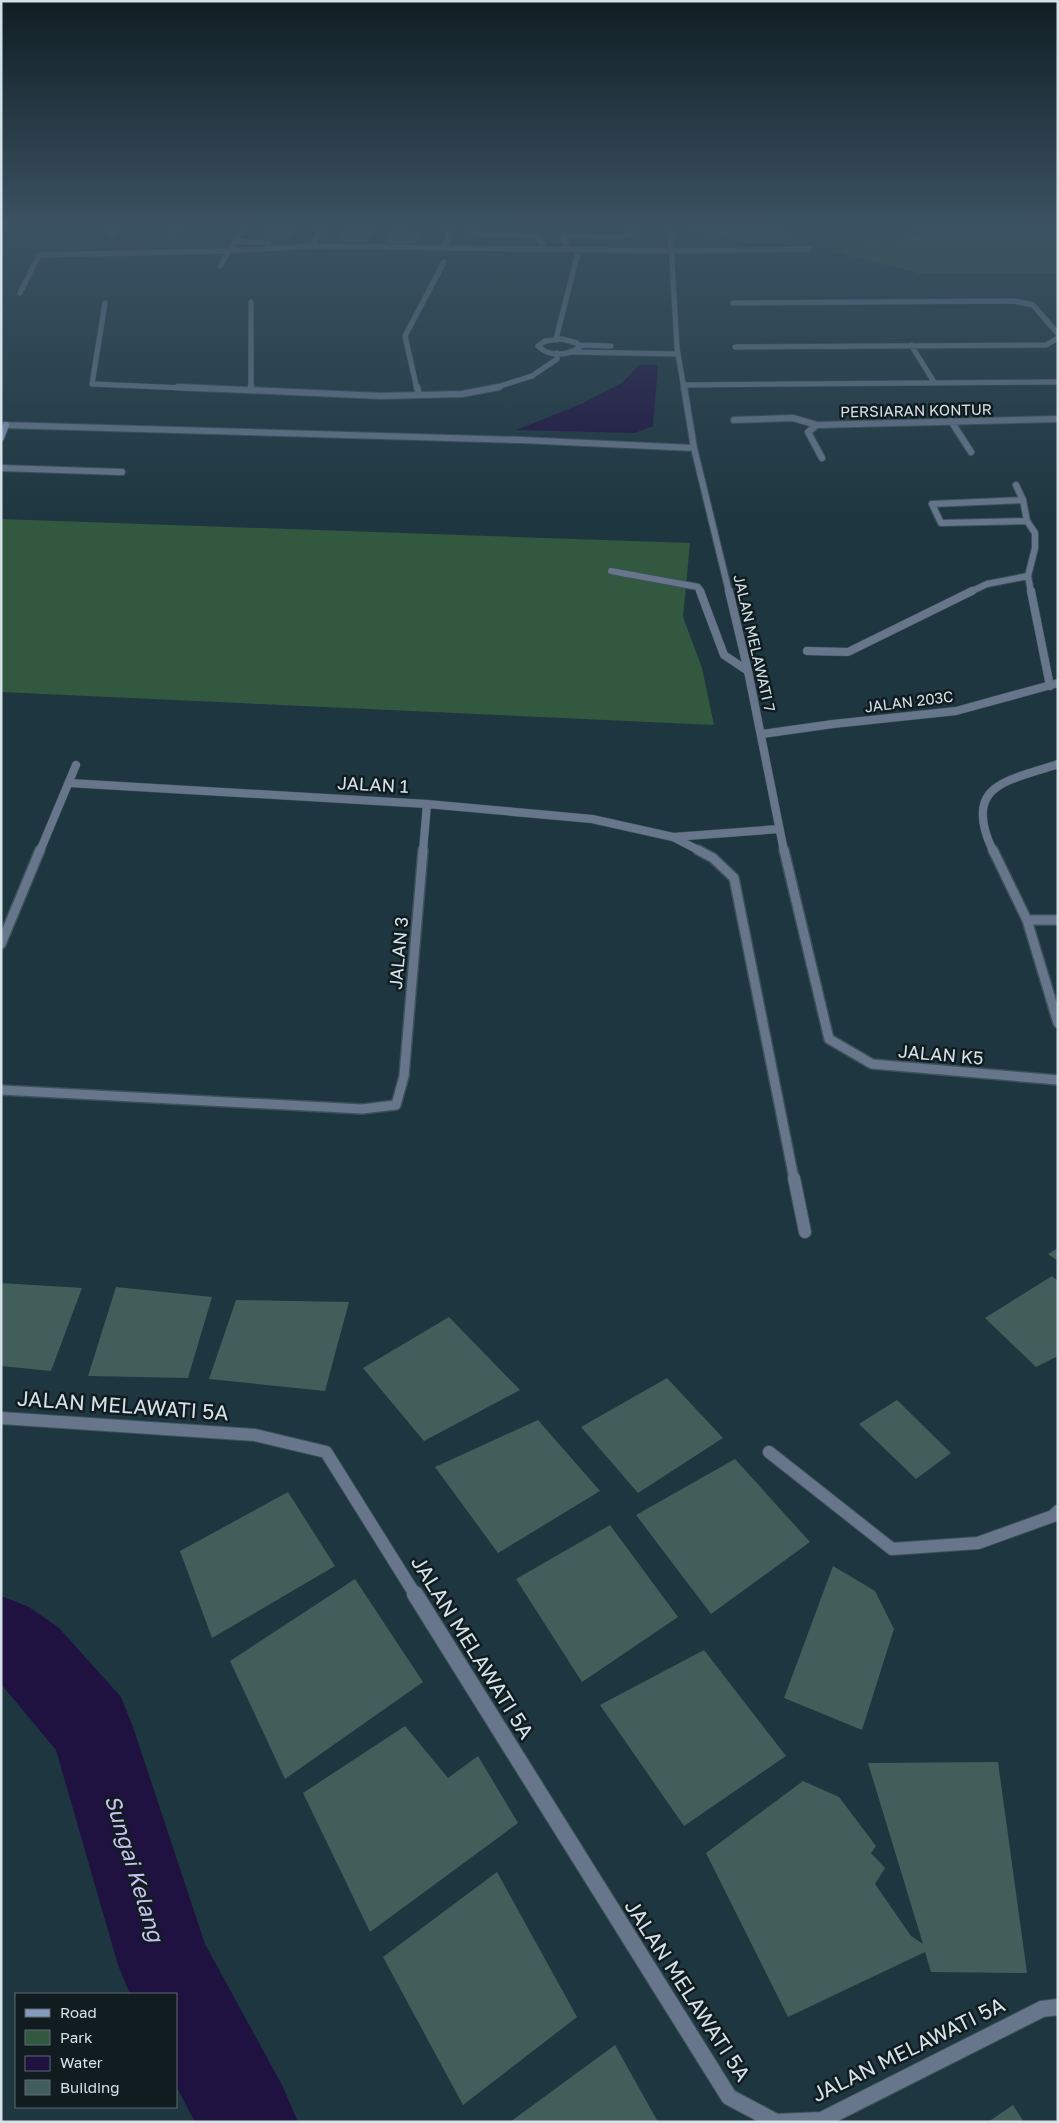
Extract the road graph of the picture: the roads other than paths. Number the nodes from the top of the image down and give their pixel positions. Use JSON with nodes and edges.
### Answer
{"nodes":[{"id":1,"x":101,"y":326,"type":"edge"},
{"id":2,"x":251,"y":326,"type":"edge"},
{"id":3,"x":409,"y":326,"type":"edge"},
{"id":4,"x":559,"y":326,"type":"edge"},
{"id":5,"x":676,"y":326,"type":"edge"},
{"id":6,"x":1058,"y":338,"type":"edge"},
{"id":7,"x":556,"y":339,"type":"junction"},
{"id":8,"x":578,"y":345,"type":"junction"},
{"id":9,"x":911,"y":345,"type":"junction"},
{"id":10,"x":735,"y":346,"type":"dead end"},
{"id":11,"x":678,"y":351,"type":"junction"},
{"id":12,"x":571,"y":352,"type":"junction"},
{"id":13,"x":557,"y":353,"type":"junction"},
{"id":14,"x":934,"y":382,"type":"junction"},
{"id":15,"x":1058,"y":382,"type":"edge"},
{"id":16,"x":684,"y":385,"type":"junction"},
{"id":17,"x":251,"y":390,"type":"junction"},
{"id":18,"x":419,"y":395,"type":"junction"},
{"id":19,"x":1058,"y":418,"type":"edge"},
{"id":20,"x":734,"y":420,"type":"dead end"},
{"id":21,"x":951,"y":421,"type":"junction"},
{"id":22,"x":818,"y":424,"type":"junction"},
{"id":23,"x":4,"y":425,"type":"edge"},
{"id":24,"x":1,"y":438,"type":"edge"},
{"id":25,"x":694,"y":448,"type":"junction"},
{"id":26,"x":971,"y":452,"type":"dead end"},
{"id":27,"x":822,"y":458,"type":"dead end"},
{"id":28,"x":1,"y":468,"type":"edge"},
{"id":29,"x":122,"y":472,"type":"dead end"},
{"id":30,"x":1016,"y":485,"type":"dead end"},
{"id":31,"x":1023,"y":500,"type":"junction"},
{"id":32,"x":1027,"y":522,"type":"junction"},
{"id":33,"x":611,"y":571,"type":"dead end"},
{"id":34,"x":1028,"y":576,"type":"junction"},
{"id":35,"x":807,"y":651,"type":"dead end"},
{"id":36,"x":748,"y":670,"type":"junction"},
{"id":37,"x":1054,"y":685,"type":"edge"},
{"id":38,"x":762,"y":734,"type":"junction"},
{"id":39,"x":1058,"y":764,"type":"edge"},
{"id":40,"x":76,"y":765,"type":"dead end"},
{"id":41,"x":69,"y":782,"type":"junction"},
{"id":42,"x":426,"y":804,"type":"junction"},
{"id":43,"x":779,"y":829,"type":"junction"},
{"id":44,"x":673,"y":837,"type":"junction"},
{"id":45,"x":1027,"y":920,"type":"junction"},
{"id":46,"x":1058,"y":920,"type":"edge"},
{"id":47,"x":1,"y":944,"type":"edge"},
{"id":48,"x":1058,"y":1023,"type":"edge"},
{"id":49,"x":829,"y":1039,"type":"joint"},
{"id":50,"x":1058,"y":1080,"type":"edge"},
{"id":51,"x":1,"y":1090,"type":"edge"},
{"id":52,"x":805,"y":1232,"type":"dead end"},
{"id":53,"x":1,"y":1418,"type":"edge"},
{"id":54,"x":769,"y":1452,"type":"dead end"},
{"id":55,"x":1058,"y":1511,"type":"edge"},
{"id":56,"x":1058,"y":2007,"type":"edge"},
{"id":57,"x":776,"y":2122,"type":"edge"}],
"edges":[{"from":1,"to":17,"type":"street"},
{"from":2,"to":17,"type":"street"},
{"from":3,"to":18,"type":"street"},
{"from":4,"to":7,"type":"street"},
{"from":5,"to":11,"type":"street","name":"JALAN MELAWATI 7"},
{"from":6,"to":9,"type":"street"},
{"from":7,"to":8,"type":"street"},
{"from":7,"to":13,"type":"street"},
{"from":8,"to":11,"type":"street"},
{"from":8,"to":12,"type":"street"},
{"from":9,"to":10,"type":"street"},
{"from":9,"to":14,"type":"street"},
{"from":11,"to":12,"type":"street"},
{"from":11,"to":16,"type":"street","name":"JALAN MELAWATI 7"},
{"from":12,"to":13,"type":"street"},
{"from":13,"to":18,"type":"street"},
{"from":14,"to":15,"type":"street"},
{"from":14,"to":16,"type":"street"},
{"from":16,"to":25,"type":"street","name":"JALAN MELAWATI 7"},
{"from":17,"to":18,"type":"street"},
{"from":19,"to":21,"type":"street","name":"PERSIARAN KONTUR"},
{"from":20,"to":22,"type":"street"},
{"from":21,"to":22,"type":"street","name":"PERSIARAN KONTUR"},
{"from":21,"to":26,"type":"street"},
{"from":22,"to":27,"type":"street","name":"PERSIARAN KONTUR"},
{"from":23,"to":24,"type":"street"},
{"from":23,"to":25,"type":"street"},
{"from":25,"to":36,"type":"street","name":"JALAN MELAWATI 7"},
{"from":28,"to":29,"type":"street"},
{"from":30,"to":31,"type":"street"},
{"from":31,"to":32,"type":"street"},
{"from":31,"to":32,"type":"street"},
{"from":32,"to":34,"type":"street"},
{"from":33,"to":36,"type":"street"},
{"from":34,"to":35,"type":"street"},
{"from":34,"to":37,"type":"street"},
{"from":36,"to":38,"type":"street","name":"JALAN MELAWATI 7"},
{"from":37,"to":38,"type":"street","name":"JALAN 203C"},
{"from":38,"to":43,"type":"street","name":"JALAN MELAWATI 7"},
{"from":39,"to":45,"type":"street"},
{"from":40,"to":41,"type":"street"},
{"from":41,"to":42,"type":"street","name":"JALAN 1"},
{"from":41,"to":47,"type":"street"},
{"from":42,"to":44,"type":"street","name":"JALAN 1"},
{"from":42,"to":51,"type":"street","name":"JALAN 3"},
{"from":43,"to":44,"type":"street"},
{"from":43,"to":49,"type":"street","name":"JALAN MELAWATI 7"},
{"from":44,"to":52,"type":"street"},
{"from":45,"to":46,"type":"street"},
{"from":45,"to":48,"type":"street"},
{"from":49,"to":50,"type":"street","name":"JALAN K5"},
{"from":53,"to":57,"type":"street","name":"JALAN MELAWATI 5A"},
{"from":54,"to":55,"type":"street"},
{"from":56,"to":57,"type":"street","name":"JALAN MELAWATI 5A"}]}
